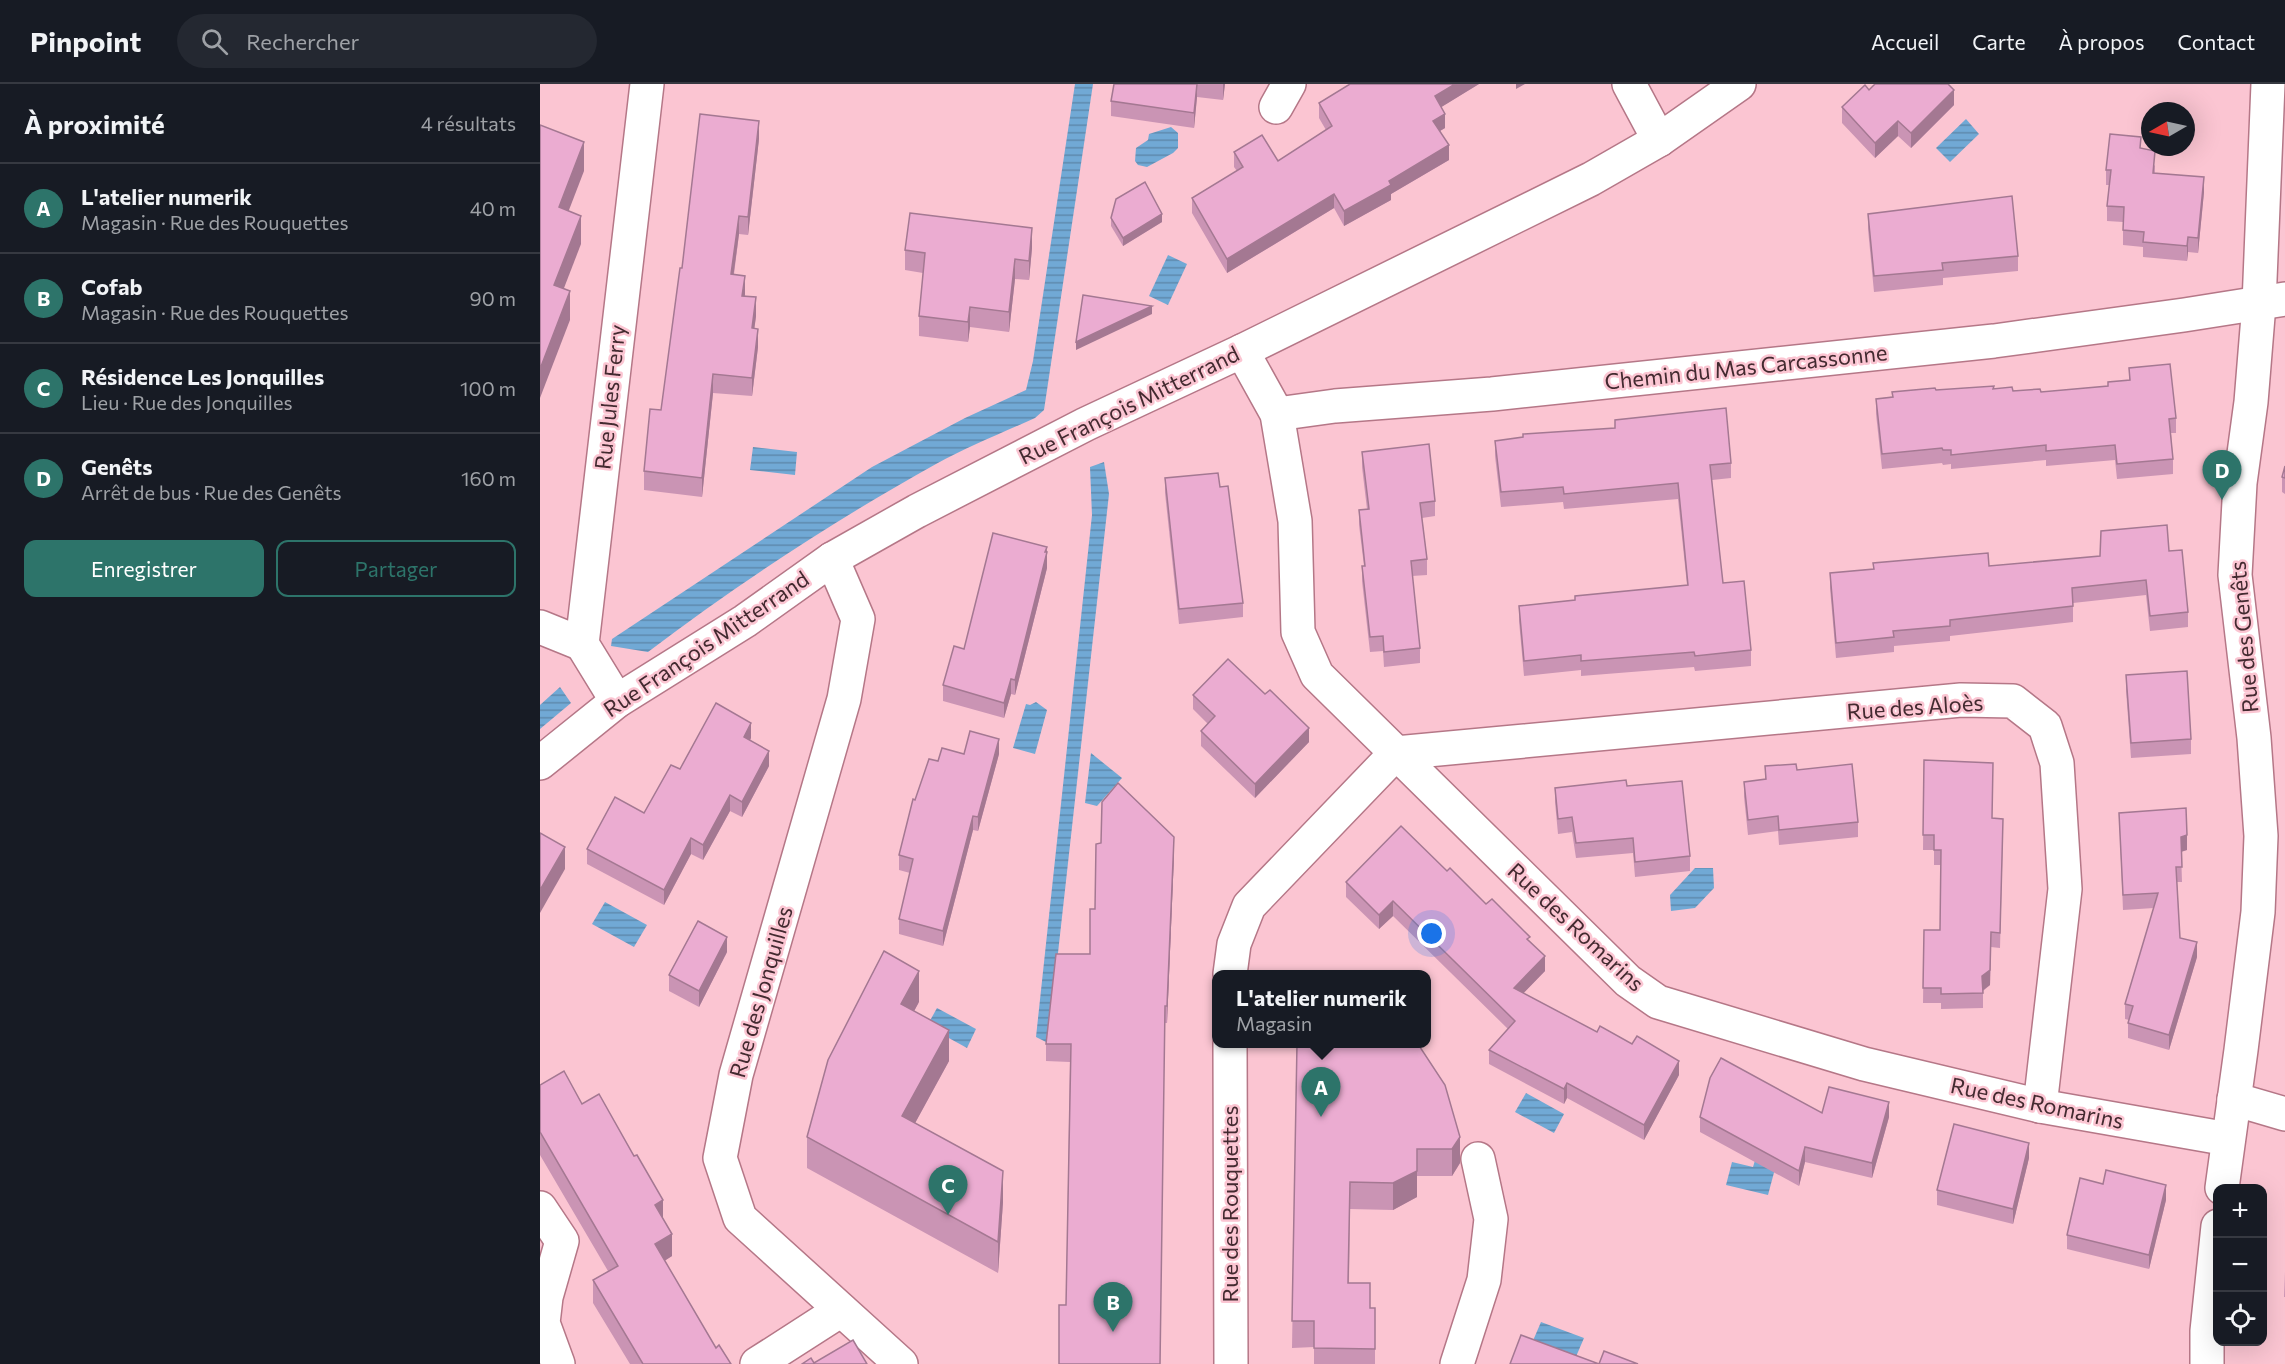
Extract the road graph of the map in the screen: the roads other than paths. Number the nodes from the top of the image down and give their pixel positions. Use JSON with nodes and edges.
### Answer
{"nodes":[{"id":1,"x":1629,"y":84,"type":"edge"},
{"id":2,"x":1739,"y":84,"type":"edge"},
{"id":3,"x":2268,"y":84,"type":"edge"},
{"id":4,"x":643,"y":90,"type":"edge"},
{"id":5,"x":1659,"y":140,"type":"junction"},
{"id":6,"x":2272,"y":301,"type":"edge"},
{"id":7,"x":1242,"y":351,"type":"junction"},
{"id":8,"x":1277,"y":414,"type":"junction"},
{"id":9,"x":832,"y":559,"type":"junction"},
{"id":10,"x":540,"y":627,"type":"edge"},
{"id":11,"x":582,"y":644,"type":"junction"},
{"id":12,"x":617,"y":701,"type":"junction"},
{"id":13,"x":1396,"y":753,"type":"junction"},
{"id":14,"x":540,"y":763,"type":"edge"},
{"id":15,"x":2273,"y":840,"type":"edge"},
{"id":16,"x":1231,"y":970,"type":"edge"},
{"id":17,"x":1230,"y":1048,"type":"edge"},
{"id":18,"x":2234,"y":1100,"type":"junction"},
{"id":19,"x":2040,"y":1106,"type":"junction"},
{"id":20,"x":2285,"y":1114,"type":"edge"},
{"id":21,"x":2228,"y":1139,"type":"junction"},
{"id":22,"x":1478,"y":1159,"type":"dead end"},
{"id":23,"x":2222,"y":1184,"type":"edge"},
{"id":24,"x":540,"y":1208,"type":"edge"},
{"id":25,"x":2216,"y":1238,"type":"edge"},
{"id":26,"x":841,"y":1310,"type":"junction"},
{"id":27,"x":558,"y":1364,"type":"edge"},
{"id":28,"x":757,"y":1364,"type":"edge"},
{"id":29,"x":901,"y":1364,"type":"edge"},
{"id":30,"x":1231,"y":1364,"type":"edge"},
{"id":31,"x":1457,"y":1364,"type":"edge"},
{"id":32,"x":2207,"y":1364,"type":"edge"}],
"edges":[{"from":1,"to":5,"type":"street"},
{"from":2,"to":5,"type":"street","name":"Rue François Mitterrand"},
{"from":3,"to":6,"type":"street","name":"Rue des Genêts"},
{"from":4,"to":11,"type":"street","name":"Rue Jules Ferry"},
{"from":5,"to":7,"type":"street","name":"Rue François Mitterrand"},
{"from":6,"to":8,"type":"street","name":"Chemin du Mas Carcassonne"},
{"from":6,"to":15,"type":"street","name":"Rue des Genêts"},
{"from":7,"to":8,"type":"street"},
{"from":7,"to":9,"type":"street","name":"Rue François Mitterrand"},
{"from":8,"to":13,"type":"street","name":"Rue des Romarins"},
{"from":9,"to":12,"type":"street","name":"Rue François Mitterrand"},
{"from":9,"to":26,"type":"street","name":"Rue des Jonquilles"},
{"from":10,"to":11,"type":"street"},
{"from":11,"to":12,"type":"street"},
{"from":12,"to":14,"type":"street","name":"Rue François Mitterrand"},
{"from":13,"to":16,"type":"street"},
{"from":13,"to":19,"type":"street","name":"Rue des Romarins"},
{"from":13,"to":19,"type":"street","name":"Rue des Aloès"},
{"from":15,"to":18,"type":"street","name":"Rue des Genêts"},
{"from":17,"to":30,"type":"street","name":"Rue des Rouquettes"},
{"from":18,"to":20,"type":"street"},
{"from":18,"to":21,"type":"street","name":"Rue des Genêts"},
{"from":19,"to":21,"type":"street","name":"Rue des Romarins"},
{"from":21,"to":23,"type":"street","name":"Rue des Genêts"},
{"from":22,"to":31,"type":"street"},
{"from":24,"to":27,"type":"street"},
{"from":25,"to":32,"type":"street"},
{"from":26,"to":28,"type":"street"},
{"from":26,"to":29,"type":"street","name":"Rue des Jonquilles"}]}
